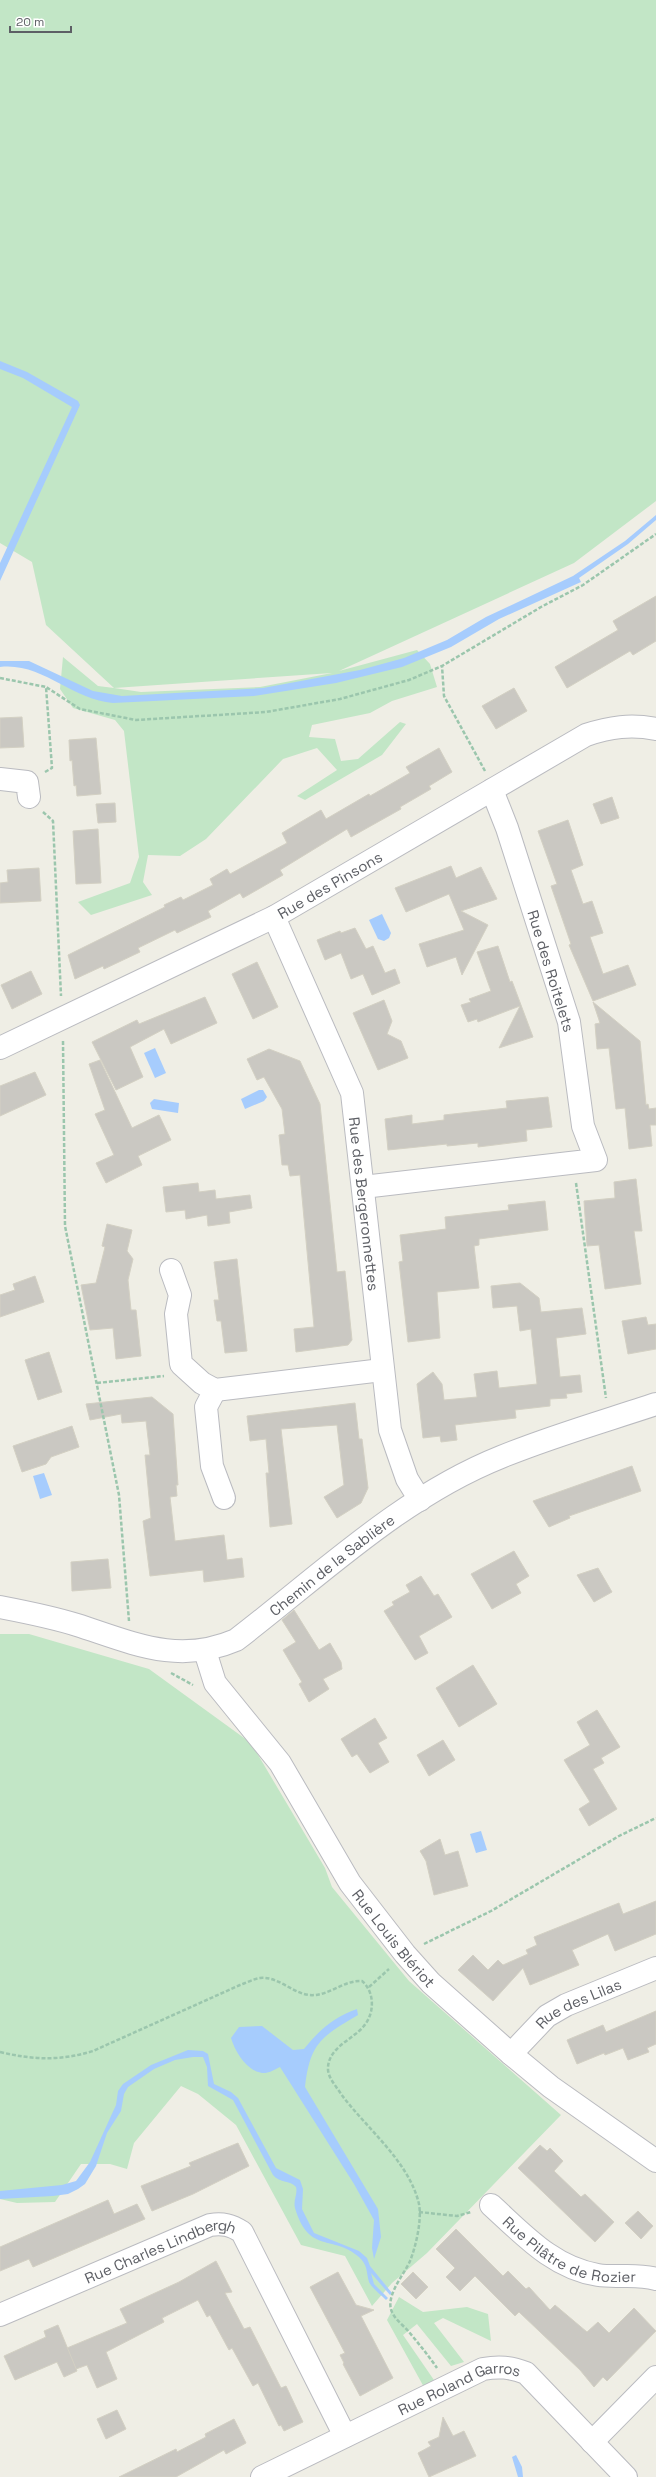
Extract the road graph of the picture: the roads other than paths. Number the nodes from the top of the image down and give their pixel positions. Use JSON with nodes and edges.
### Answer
{"nodes":[{"id":1,"x":656,"y":729,"type":"edge"},
{"id":2,"x":0,"y":779,"type":"edge"},
{"id":3,"x":28,"y":789,"type":"road end"},
{"id":4,"x":492,"y":790,"type":"junction"},
{"id":5,"x":274,"y":917,"type":"junction"},
{"id":6,"x":0,"y":1048,"type":"edge"},
{"id":7,"x":363,"y":1187,"type":"junction"},
{"id":8,"x":171,"y":1270,"type":"dead end"},
{"id":9,"x":382,"y":1370,"type":"junction"},
{"id":10,"x":215,"y":1390,"type":"junction"},
{"id":11,"x":656,"y":1404,"type":"edge"},
{"id":12,"x":224,"y":1498,"type":"dead end"},
{"id":13,"x":420,"y":1500,"type":"junction"},
{"id":14,"x":0,"y":1607,"type":"edge"},
{"id":15,"x":205,"y":1651,"type":"junction"},
{"id":16,"x":656,"y":1968,"type":"edge"},
{"id":17,"x":511,"y":2054,"type":"junction"},
{"id":18,"x":656,"y":2161,"type":"edge"},
{"id":19,"x":491,"y":2205,"type":"road end"},
{"id":20,"x":656,"y":2279,"type":"edge"},
{"id":21,"x":0,"y":2315,"type":"edge"},
{"id":22,"x":656,"y":2377,"type":"edge"},
{"id":23,"x":345,"y":2436,"type":"junction"},
{"id":24,"x":592,"y":2442,"type":"junction"},
{"id":25,"x":262,"y":2477,"type":"edge"},
{"id":26,"x":626,"y":2477,"type":"edge"}],
"edges":[{"from":1,"to":4,"type":"street","name":"Rue des Pinsons"},
{"from":2,"to":3,"type":"street"},
{"from":4,"to":5,"type":"street","name":"Rue des Pinsons"},
{"from":4,"to":7,"type":"street","name":"Rue des Roitelets"},
{"from":5,"to":6,"type":"street","name":"Rue des Pinsons"},
{"from":5,"to":7,"type":"street","name":"Rue des Bergeronnettes"},
{"from":7,"to":9,"type":"street","name":"Rue des Bergeronnettes"},
{"from":8,"to":10,"type":"street"},
{"from":9,"to":10,"type":"street"},
{"from":9,"to":13,"type":"street","name":"Rue des Bergeronnettes"},
{"from":10,"to":12,"type":"street"},
{"from":11,"to":13,"type":"street","name":"Chemin de la Sablière"},
{"from":13,"to":15,"type":"street","name":"Chemin de la Sablière"},
{"from":14,"to":15,"type":"street","name":"Chemin de la Sablière"},
{"from":15,"to":17,"type":"street","name":"Rue Louis Blériot"},
{"from":16,"to":17,"type":"street","name":"Rue des Lilas"},
{"from":17,"to":18,"type":"street","name":"Rue Louis Blériot"},
{"from":19,"to":20,"type":"street","name":"Rue Pilâtre de Rozier"},
{"from":21,"to":23,"type":"street","name":"Rue Charles Lindbergh"},
{"from":22,"to":24,"type":"street"},
{"from":23,"to":24,"type":"street","name":"Rue Roland Garros"},
{"from":23,"to":25,"type":"street","name":"Rue Roland Garros"},
{"from":24,"to":26,"type":"street","name":"Rue Roland Garros"}]}
